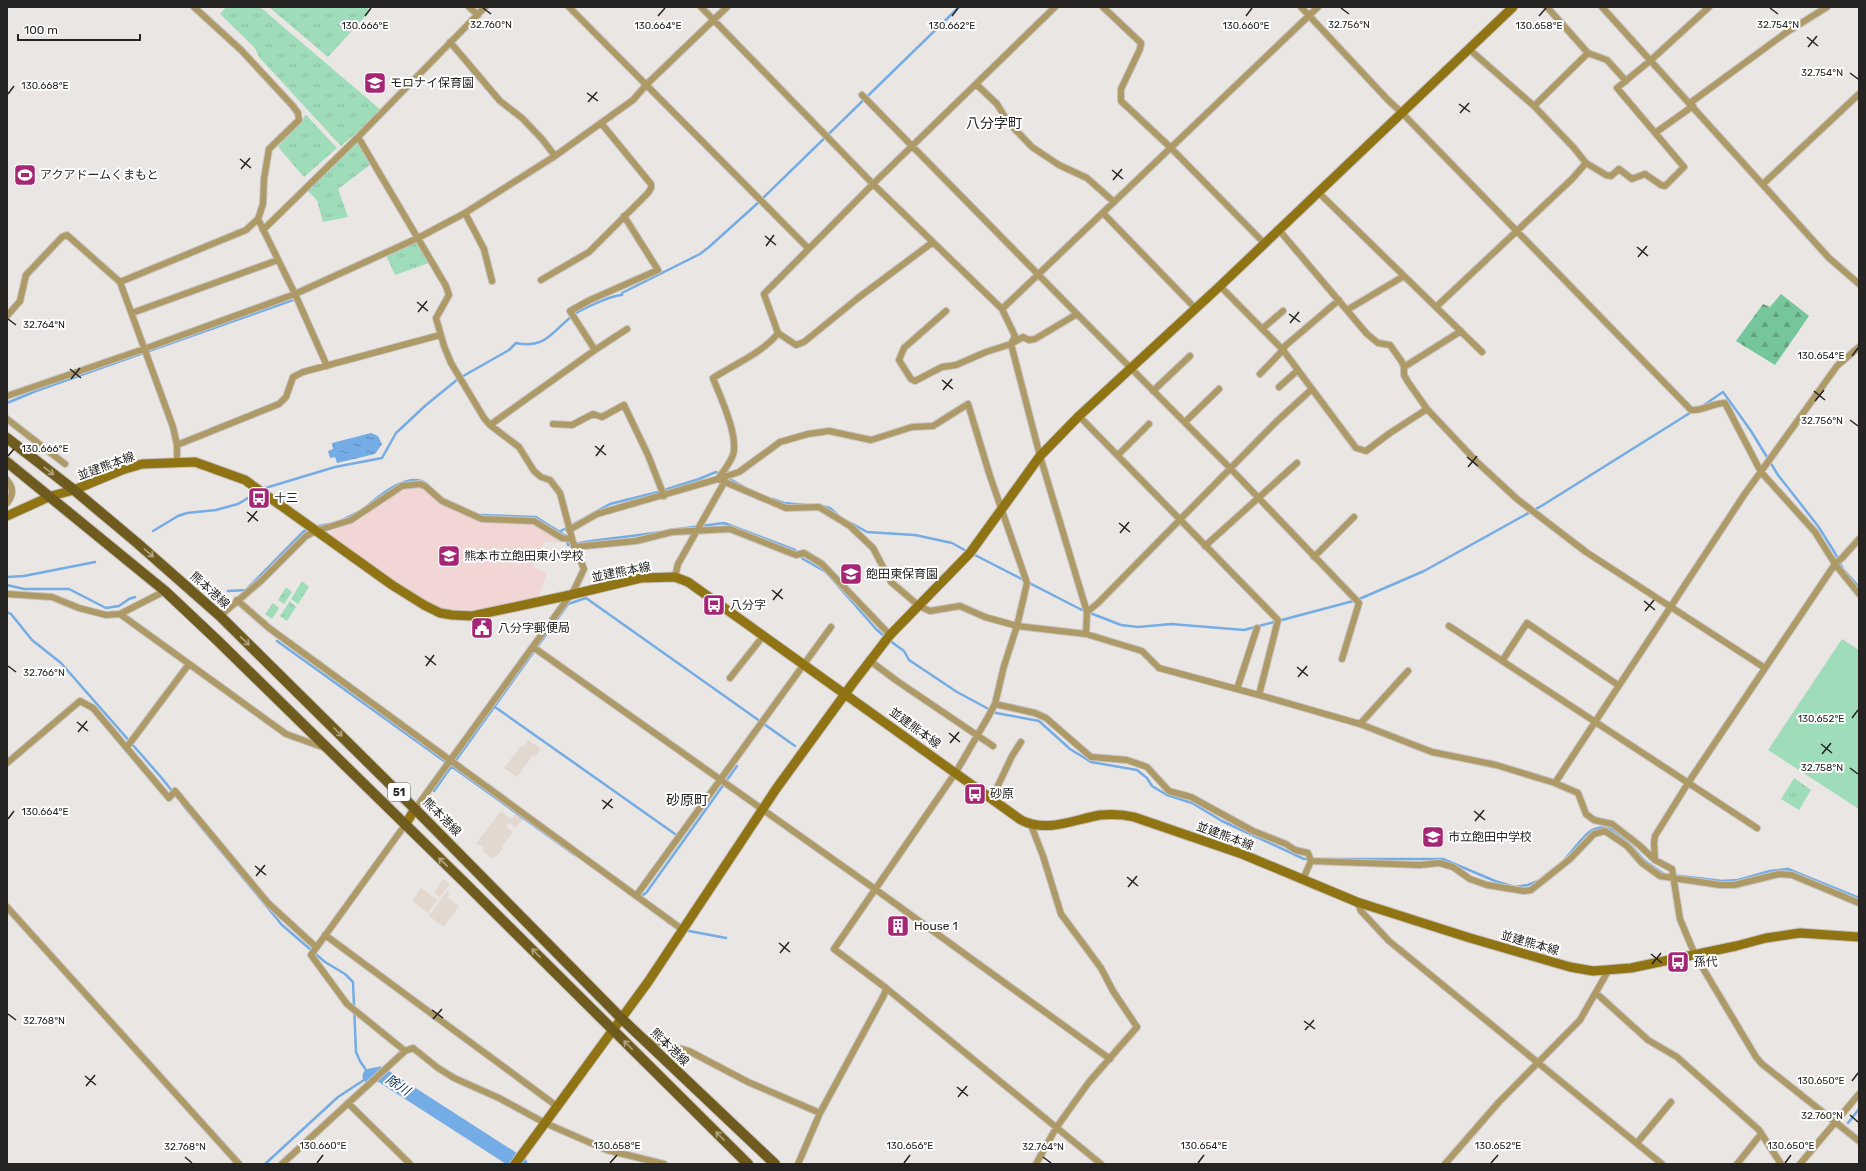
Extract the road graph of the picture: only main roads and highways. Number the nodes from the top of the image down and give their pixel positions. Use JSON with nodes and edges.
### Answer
{"nodes":[{"id":1,"x":1513,"y":7,"type":"edge"},
{"id":2,"x":7,"y":438,"type":"edge"},
{"id":3,"x":7,"y":462,"type":"edge"},
{"id":4,"x":74,"y":490,"type":"junction"},
{"id":5,"x":50,"y":496,"type":"junction"},
{"id":6,"x":7,"y":516,"type":"edge"},
{"id":7,"x":845,"y":693,"type":"junction"},
{"id":8,"x":415,"y":809,"type":"junction"},
{"id":9,"x":405,"y":824,"type":"junction"},
{"id":10,"x":1859,"y":937,"type":"edge"},
{"id":11,"x":622,"y":1019,"type":"junction"},
{"id":12,"x":614,"y":1031,"type":"junction"},
{"id":13,"x":515,"y":1164,"type":"edge"},
{"id":14,"x":748,"y":1164,"type":"edge"},
{"id":15,"x":775,"y":1164,"type":"edge"}],
"edges":[{"from":1,"to":7,"type":"main road"},
{"from":2,"to":4,"type":"main road","name":"熊本港線","number":"51","one_way":true},
{"from":3,"to":5,"type":"main road","number":"51"},
{"from":4,"to":5,"type":"main road","name":"並建熊本線"},
{"from":4,"to":7,"type":"main road","name":"並建熊本線"},
{"from":4,"to":8,"type":"main road","name":"熊本港線","number":"51","one_way":true},
{"from":5,"to":6,"type":"main road","name":"並建熊本線"},
{"from":5,"to":9,"type":"main road","number":"51"},
{"from":7,"to":10,"type":"main road","name":"並建熊本線"},
{"from":7,"to":11,"type":"main road"},
{"from":8,"to":9,"type":"main road"},
{"from":8,"to":11,"type":"main road","name":"熊本港線","number":"51"},
{"from":12,"to":9,"type":"main road","number":"51","one_way":true},
{"from":11,"to":12,"type":"main road"},
{"from":11,"to":15,"type":"main road","name":"熊本港線","number":"51"},
{"from":12,"to":13,"type":"main road"},
{"from":14,"to":12,"type":"main road","number":"51","one_way":true}]}
